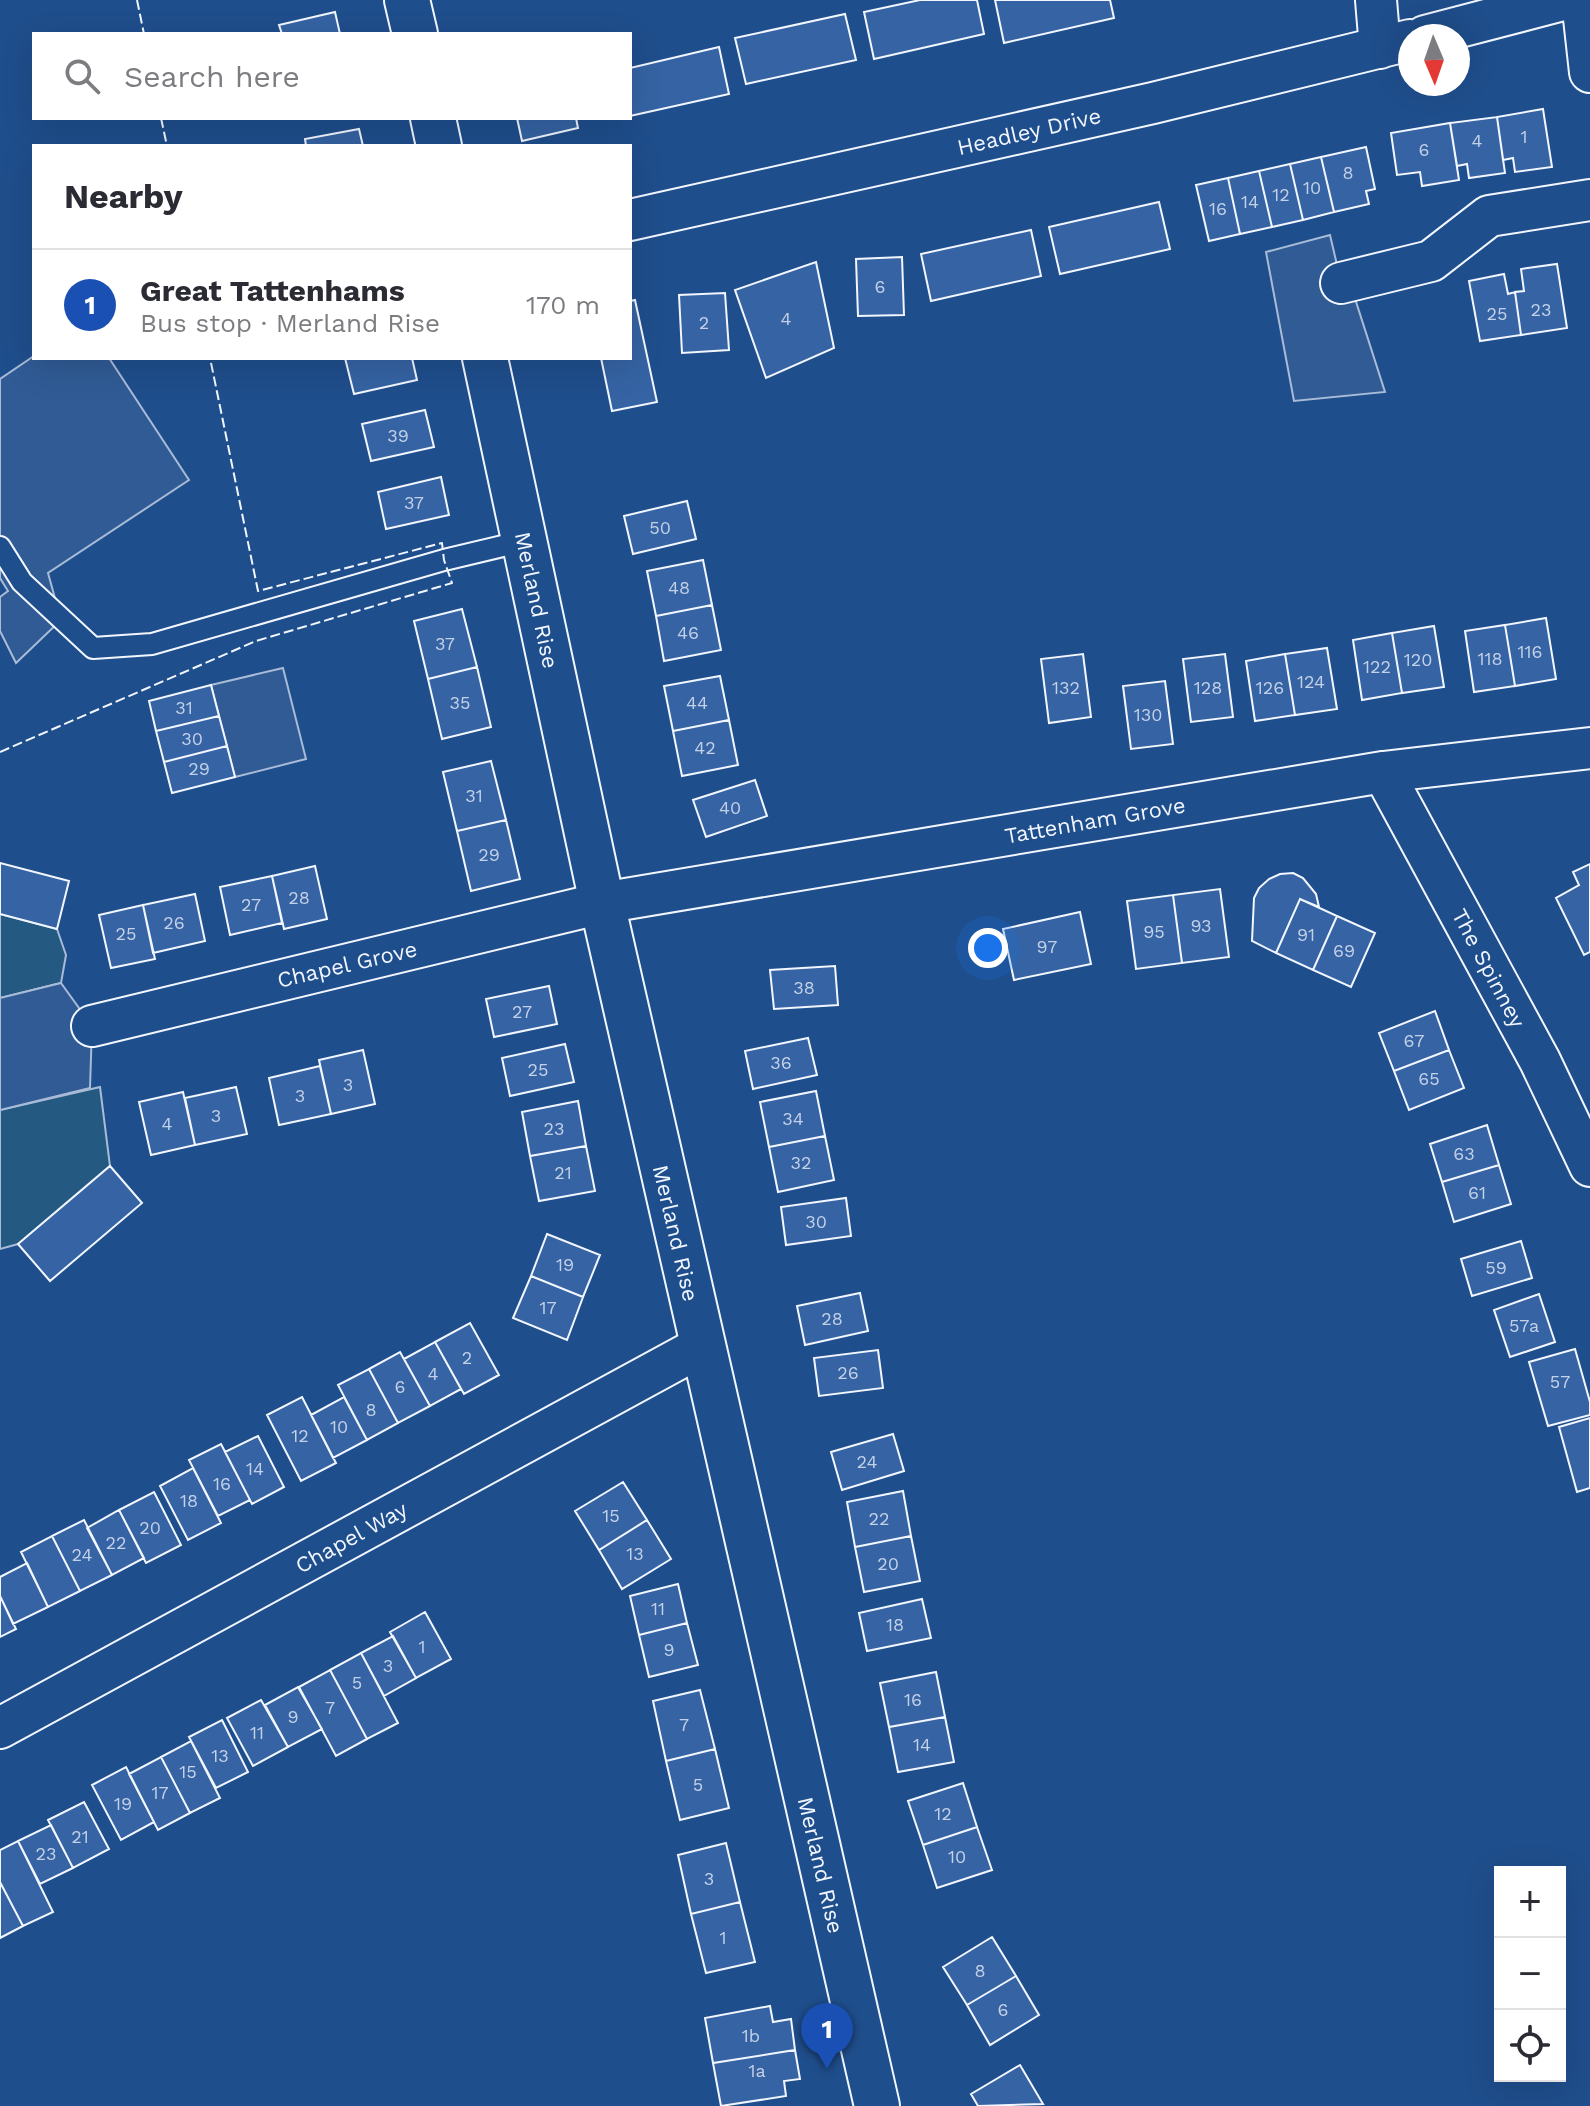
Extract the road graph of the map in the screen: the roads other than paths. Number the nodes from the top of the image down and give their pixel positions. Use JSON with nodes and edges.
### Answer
{"nodes":[{"id":1,"x":407,"y":0,"type":"edge"},
{"id":2,"x":1376,"y":0,"type":"edge"},
{"id":3,"x":1563,"y":0,"type":"edge"},
{"id":4,"x":1582,"y":0,"type":"edge"},
{"id":5,"x":1470,"y":24,"type":"edge"},
{"id":6,"x":415,"y":32,"type":"edge"},
{"id":7,"x":1395,"y":44,"type":"edge"},
{"id":8,"x":1590,"y":72,"type":"edge"},
{"id":9,"x":433,"y":120,"type":"edge"},
{"id":10,"x":439,"y":144,"type":"edge"},
{"id":11,"x":1590,"y":200,"type":"edge"},
{"id":12,"x":632,"y":220,"type":"edge"},
{"id":13,"x":1341,"y":283,"type":"dead end"},
{"id":14,"x":485,"y":360,"type":"edge"},
{"id":15,"x":524,"y":541,"type":"junction"},
{"id":16,"x":0,"y":547,"type":"edge"},
{"id":17,"x":1590,"y":748,"type":"edge"},
{"id":18,"x":1383,"y":772,"type":"junction"},
{"id":19,"x":602,"y":903,"type":"junction"},
{"id":20,"x":92,"y":1026,"type":"dead end"},
{"id":21,"x":1590,"y":1166,"type":"edge"},
{"id":22,"x":702,"y":1346,"type":"junction"},
{"id":23,"x":0,"y":1728,"type":"edge"},
{"id":24,"x":877,"y":2106,"type":"edge"}],
"edges":[{"from":1,"to":6,"type":"street"},
{"from":2,"to":7,"type":"street","name":"Headley Drive"},
{"from":3,"to":5,"type":"street"},
{"from":4,"to":8,"type":"street"},
{"from":7,"to":12,"type":"street","name":"Headley Drive"},
{"from":9,"to":10,"type":"street"},
{"from":11,"to":13,"type":"street"},
{"from":14,"to":15,"type":"street","name":"Merland Rise"},
{"from":15,"to":16,"type":"lane"},
{"from":15,"to":19,"type":"street","name":"Merland Rise"},
{"from":17,"to":18,"type":"street","name":"Tattenham Grove"},
{"from":18,"to":19,"type":"street","name":"Tattenham Grove"},
{"from":18,"to":21,"type":"street","name":"The Spinney"},
{"from":19,"to":20,"type":"street","name":"Chapel Grove"},
{"from":19,"to":22,"type":"street","name":"Merland Rise"},
{"from":22,"to":23,"type":"street","name":"Chapel Way"},
{"from":22,"to":24,"type":"street","name":"Merland Rise"}]}
